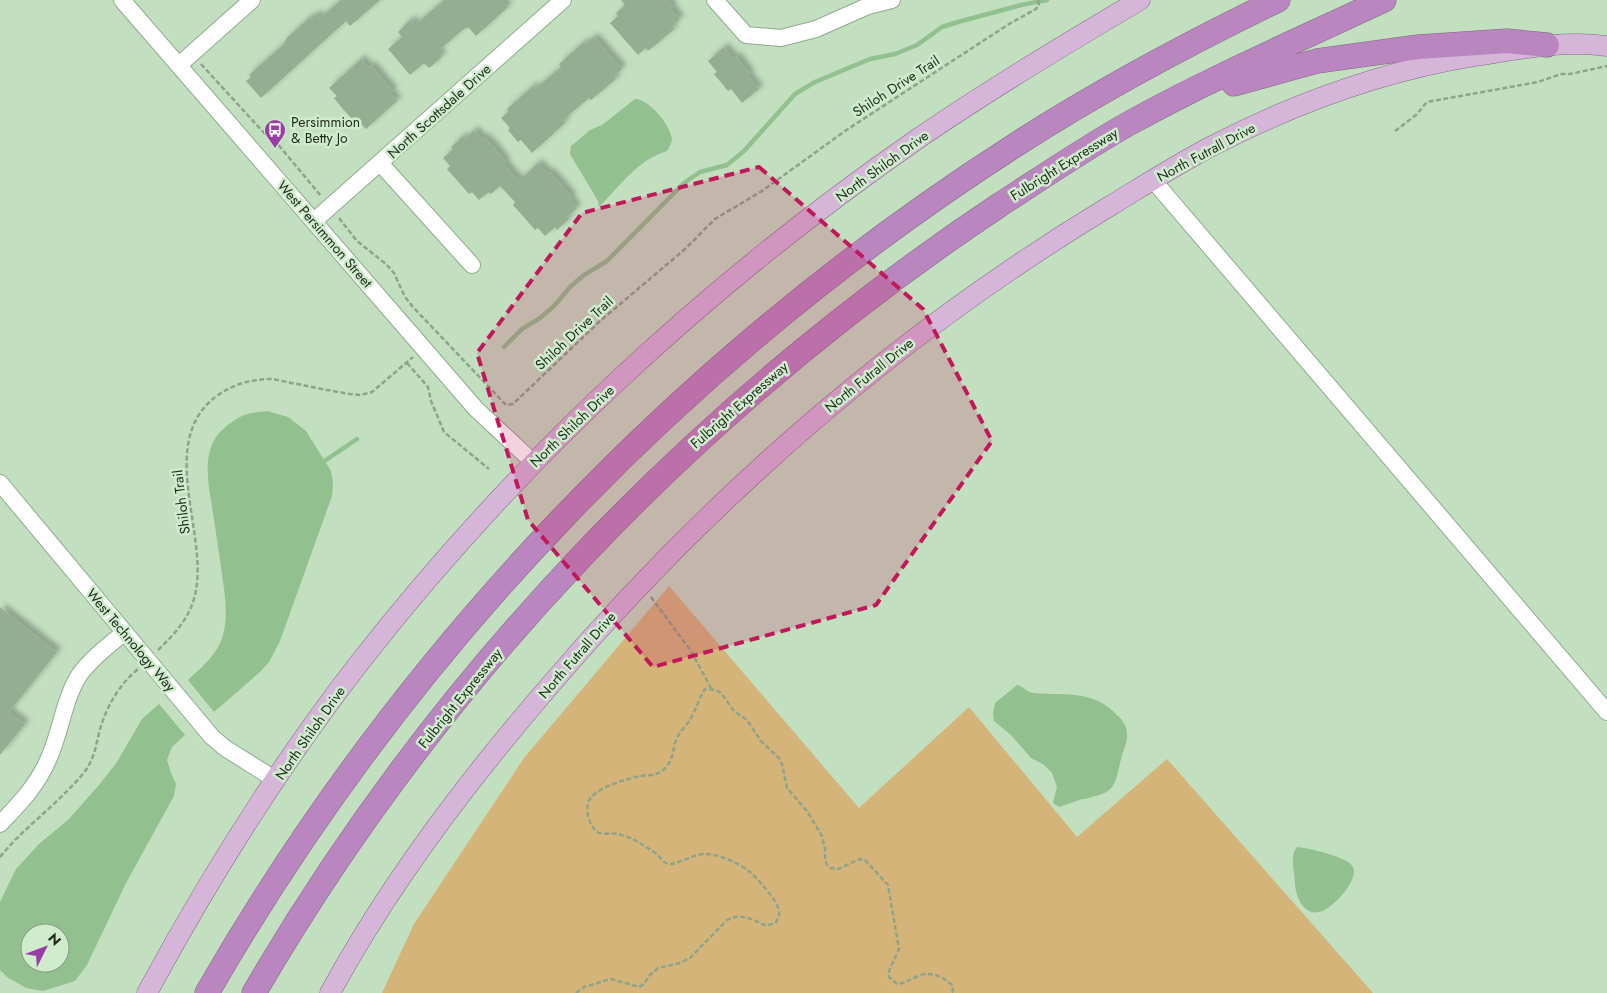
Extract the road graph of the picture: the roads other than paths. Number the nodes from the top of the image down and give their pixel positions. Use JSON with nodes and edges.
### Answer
{"nodes":[{"id":1,"x":122,"y":0,"type":"edge"},
{"id":2,"x":252,"y":0,"type":"edge"},
{"id":3,"x":563,"y":0,"type":"edge"},
{"id":4,"x":715,"y":0,"type":"edge"},
{"id":5,"x":892,"y":0,"type":"edge"},
{"id":6,"x":1140,"y":0,"type":"edge"},
{"id":7,"x":1278,"y":0,"type":"edge"},
{"id":8,"x":1384,"y":0,"type":"edge"},
{"id":9,"x":1547,"y":45,"type":"junction"},
{"id":10,"x":1607,"y":46,"type":"edge"},
{"id":11,"x":179,"y":65,"type":"junction"},
{"id":12,"x":1172,"y":101,"type":"junction"},
{"id":13,"x":380,"y":163,"type":"junction"},
{"id":14,"x":1153,"y":180,"type":"junction"},
{"id":15,"x":314,"y":221,"type":"junction"},
{"id":16,"x":472,"y":265,"type":"dead end"},
{"id":17,"x":534,"y":463,"type":"junction"},
{"id":18,"x":0,"y":483,"type":"edge"},
{"id":19,"x":125,"y":632,"type":"junction"},
{"id":20,"x":1607,"y":712,"type":"edge"},
{"id":21,"x":276,"y":780,"type":"junction"},
{"id":22,"x":0,"y":824,"type":"edge"},
{"id":23,"x":147,"y":993,"type":"edge"},
{"id":24,"x":207,"y":993,"type":"edge"},
{"id":25,"x":254,"y":993,"type":"edge"},
{"id":26,"x":330,"y":993,"type":"edge"}],
"edges":[{"from":1,"to":11,"type":"street","name":"West Persimmon Street"},
{"from":2,"to":11,"type":"street"},
{"from":3,"to":13,"type":"street","name":"North Scottsdale Drive"},
{"from":4,"to":5,"type":"street"},
{"from":6,"to":17,"type":"main road","name":"North Shiloh Drive"},
{"from":7,"to":24,"type":"highway"},
{"from":8,"to":12,"type":"highway","name":"Fulbright Expressway"},
{"from":9,"to":10,"type":"main road","name":"North Futrall Drive"},
{"from":9,"to":12,"type":"highway"},
{"from":9,"to":14,"type":"main road","name":"North Futrall Drive"},
{"from":11,"to":15,"type":"street","name":"West Persimmon Street"},
{"from":12,"to":25,"type":"highway","name":"Fulbright Expressway"},
{"from":13,"to":15,"type":"street","name":"North Scottsdale Drive"},
{"from":13,"to":16,"type":"street"},
{"from":14,"to":20,"type":"street"},
{"from":14,"to":26,"type":"main road","name":"North Futrall Drive"},
{"from":15,"to":17,"type":"street","name":"West Persimmon Street"},
{"from":17,"to":21,"type":"main road","name":"North Shiloh Drive"},
{"from":18,"to":19,"type":"street","name":"West Technology Way"},
{"from":19,"to":21,"type":"street","name":"West Technology Way"},
{"from":19,"to":22,"type":"street"},
{"from":21,"to":23,"type":"main road","name":"North Shiloh Drive"}]}
